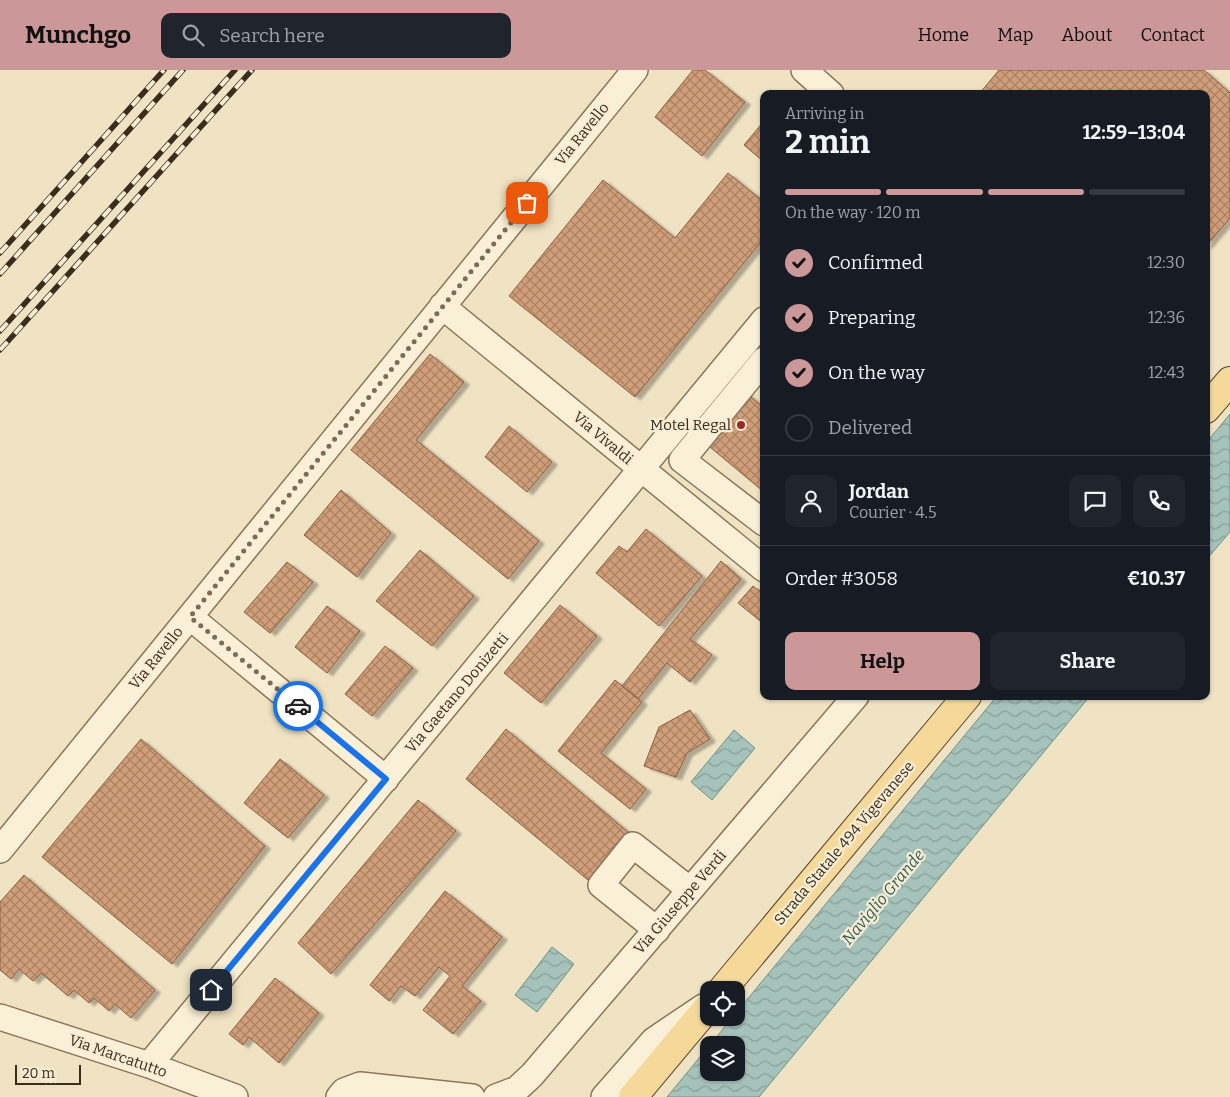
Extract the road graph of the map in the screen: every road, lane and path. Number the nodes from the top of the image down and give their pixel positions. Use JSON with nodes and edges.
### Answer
{"nodes":[{"id":1,"x":635,"y":70,"type":"edge"},
{"id":2,"x":804,"y":70,"type":"edge"},
{"id":3,"x":826,"y":90,"type":"edge"},
{"id":4,"x":442,"y":306,"type":"junction"},
{"id":5,"x":760,"y":325,"type":"edge"},
{"id":6,"x":760,"y":371,"type":"edge"},
{"id":7,"x":1230,"y":381,"type":"edge"},
{"id":8,"x":1210,"y":405,"type":"edge"},
{"id":9,"x":641,"y":470,"type":"junction"},
{"id":10,"x":760,"y":520,"type":"edge"},
{"id":11,"x":760,"y":566,"type":"edge"},
{"id":12,"x":190,"y":617,"type":"junction"},
{"id":13,"x":853,"y":700,"type":"edge"},
{"id":14,"x":964,"y":700,"type":"edge"},
{"id":15,"x":386,"y":779,"type":"junction"},
{"id":16,"x":0,"y":850,"type":"edge"},
{"id":17,"x":690,"y":890,"type":"junction"},
{"id":18,"x":656,"y":930,"type":"junction"},
{"id":19,"x":730,"y":981,"type":"edge"},
{"id":20,"x":700,"y":1010,"type":"edge"},
{"id":21,"x":700,"y":1015,"type":"edge"},
{"id":22,"x":0,"y":1017,"type":"edge"},
{"id":23,"x":149,"y":1065,"type":"junction"},
{"id":24,"x":234,"y":1097,"type":"edge"},
{"id":25,"x":339,"y":1097,"type":"edge"},
{"id":26,"x":472,"y":1097,"type":"edge"},
{"id":27,"x":496,"y":1097,"type":"edge"},
{"id":28,"x":604,"y":1097,"type":"edge"},
{"id":29,"x":633,"y":1097,"type":"edge"}],
"edges":[{"from":1,"to":4,"type":"street","name":"Via Ravello"},
{"from":2,"to":3,"type":"street"},
{"from":4,"to":9,"type":"street","name":"Via Vivaldi"},
{"from":4,"to":12,"type":"street","name":"Via Ravello"},
{"from":5,"to":9,"type":"street","name":"Via Gaetano Donizetti"},
{"from":6,"to":10,"type":"street"},
{"from":7,"to":8,"type":"main road"},
{"from":9,"to":11,"type":"street","name":"Via Vivaldi"},
{"from":9,"to":15,"type":"street","name":"Via Gaetano Donizetti"},
{"from":12,"to":15,"type":"street"},
{"from":12,"to":16,"type":"street","name":"Via Ravello"},
{"from":13,"to":17,"type":"street","name":"Via Giuseppe Verdi"},
{"from":14,"to":19,"type":"main road","name":"Strada Statale 494 Vigevanese"},
{"from":15,"to":23,"type":"street","name":"Via Gaetano Donizetti"},
{"from":17,"to":18,"type":"street","name":"Via Giuseppe Verdi"},
{"from":17,"to":18,"type":"street"},
{"from":18,"to":27,"type":"street","name":"Via Giuseppe Verdi"},
{"from":20,"to":28,"type":"street"},
{"from":21,"to":29,"type":"main road"},
{"from":22,"to":23,"type":"street","name":"Via Marcatutto"},
{"from":23,"to":24,"type":"street","name":"Via Marcatutto"},
{"from":25,"to":26,"type":"street"}]}
